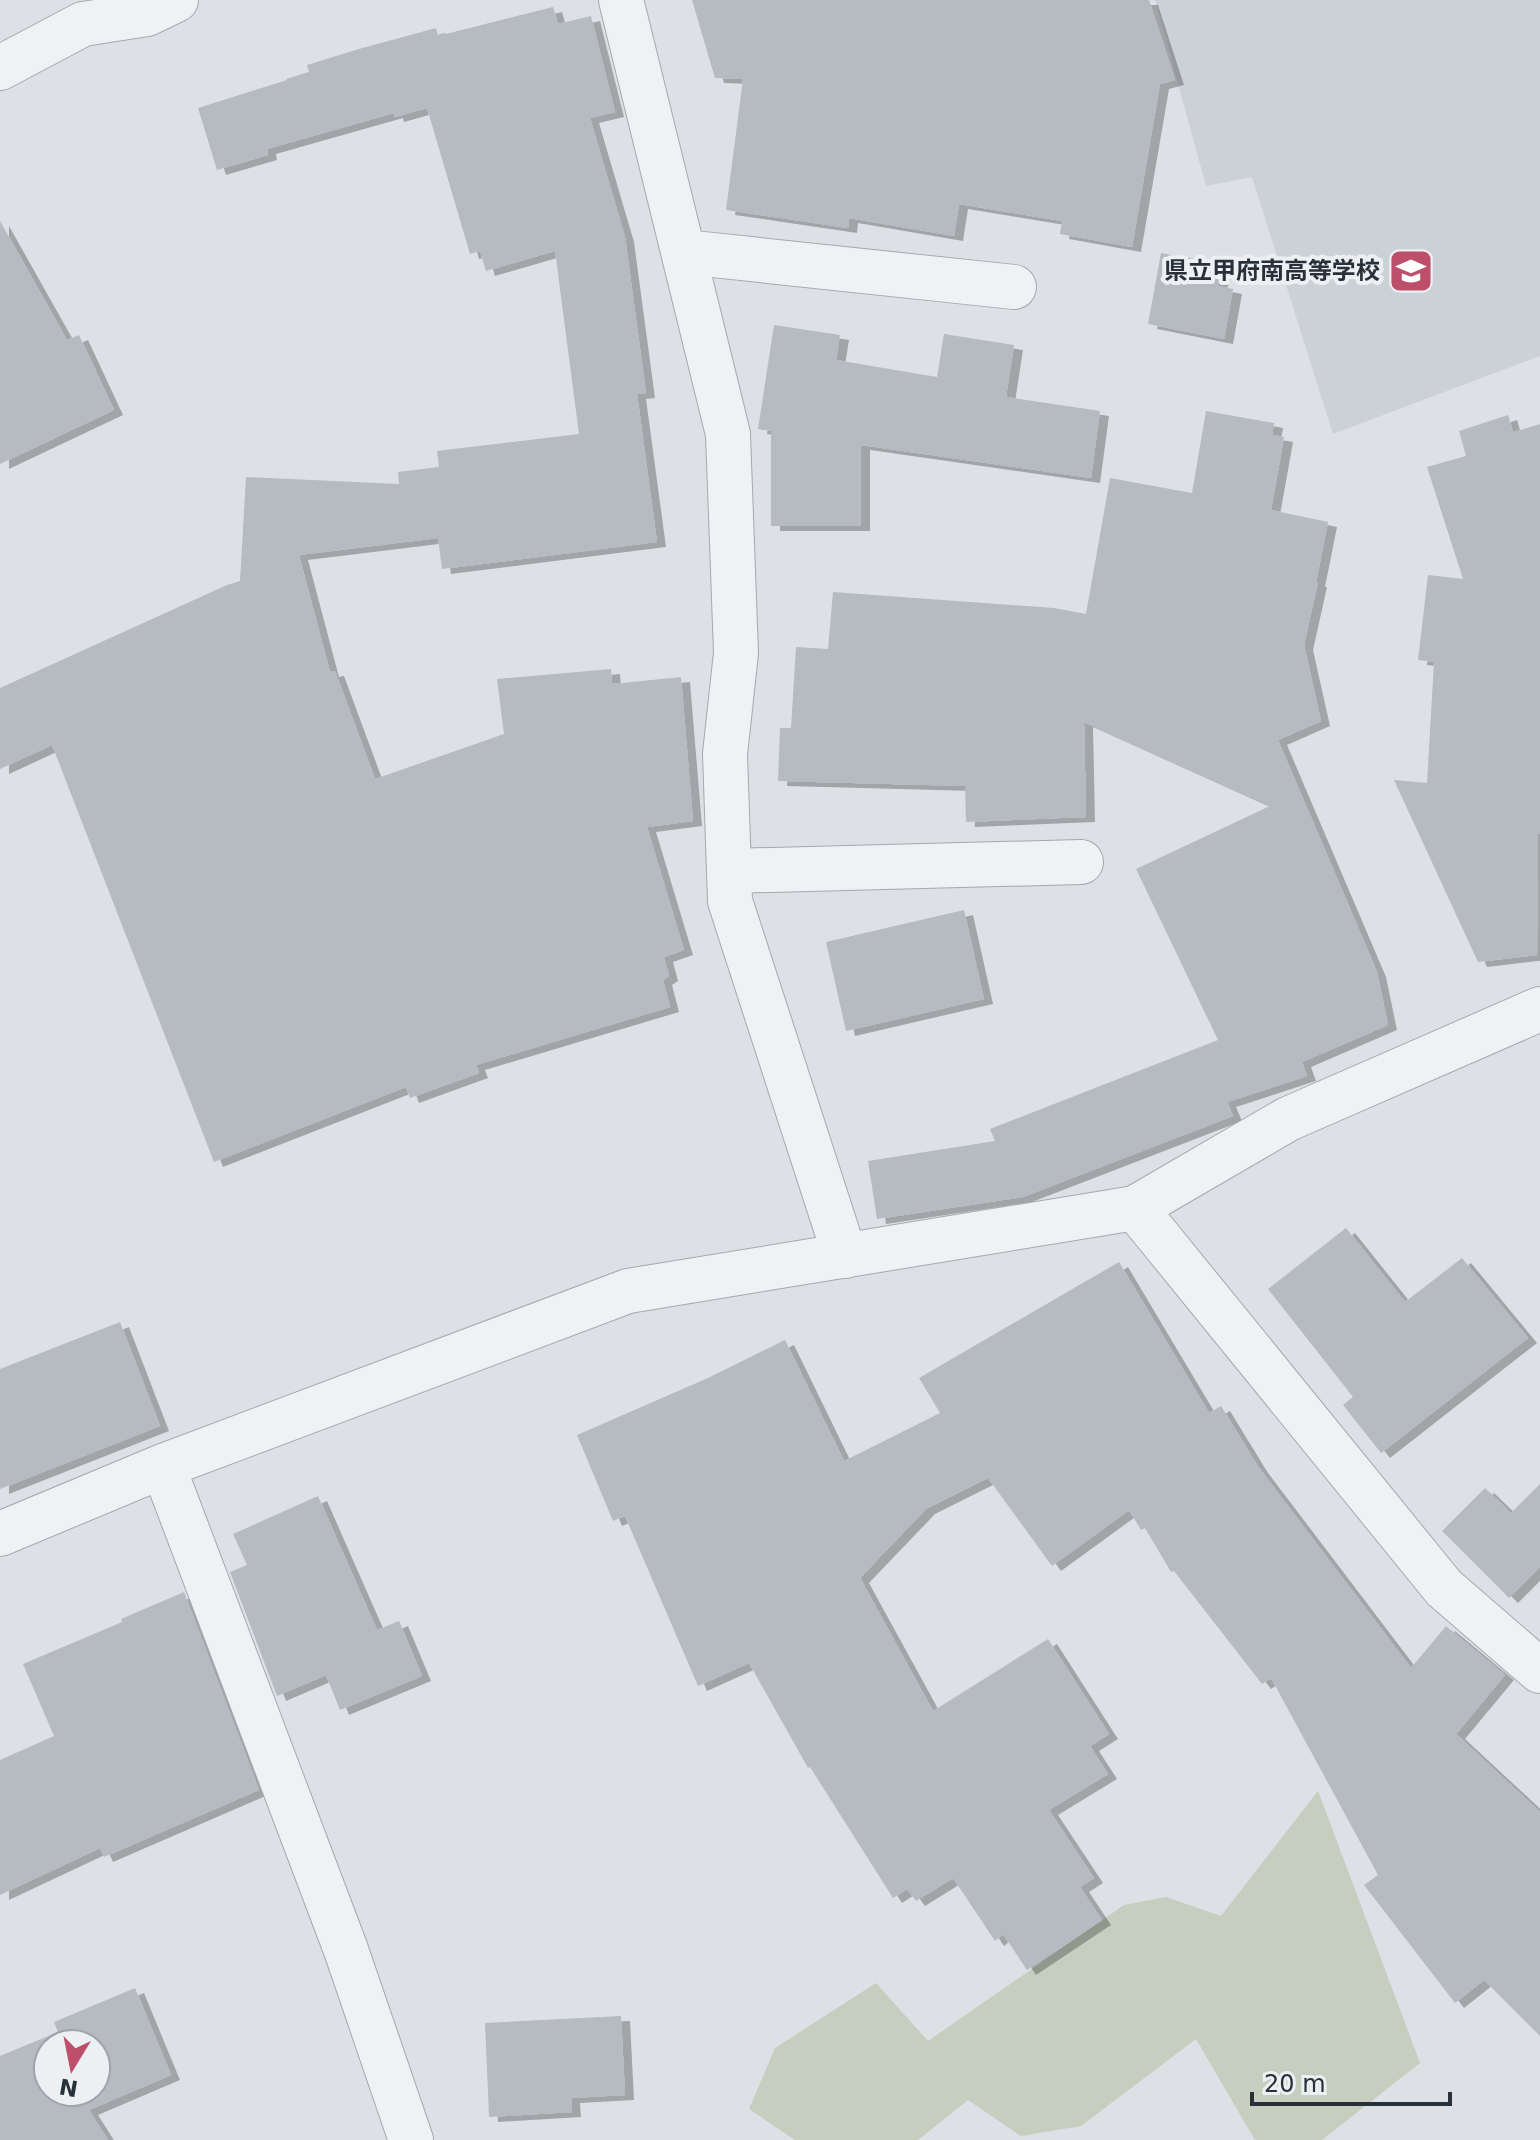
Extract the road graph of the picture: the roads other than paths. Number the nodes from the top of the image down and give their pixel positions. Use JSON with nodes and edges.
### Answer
{"nodes":[{"id":1,"x":176,"y":0,"type":"edge"},
{"id":2,"x":621,"y":0,"type":"edge"},
{"id":3,"x":0,"y":68,"type":"edge"},
{"id":4,"x":684,"y":252,"type":"junction"},
{"id":5,"x":1014,"y":287,"type":"dead end"},
{"id":6,"x":1081,"y":862,"type":"dead end"},
{"id":7,"x":729,"y":871,"type":"junction"},
{"id":8,"x":1540,"y":1009,"type":"edge"},
{"id":9,"x":1135,"y":1208,"type":"junction"},
{"id":10,"x":845,"y":1256,"type":"junction"},
{"id":11,"x":163,"y":1466,"type":"junction"},
{"id":12,"x":0,"y":1534,"type":"edge"},
{"id":13,"x":1540,"y":1671,"type":"edge"},
{"id":14,"x":411,"y":2140,"type":"edge"}],
"edges":[{"from":1,"to":3,"type":"street"},
{"from":2,"to":4,"type":"street"},
{"from":4,"to":5,"type":"street"},
{"from":4,"to":7,"type":"street"},
{"from":6,"to":7,"type":"street"},
{"from":7,"to":10,"type":"street"},
{"from":8,"to":9,"type":"street"},
{"from":9,"to":10,"type":"street"},
{"from":9,"to":13,"type":"street"},
{"from":10,"to":11,"type":"street"},
{"from":11,"to":12,"type":"street"},
{"from":11,"to":14,"type":"street"}]}
